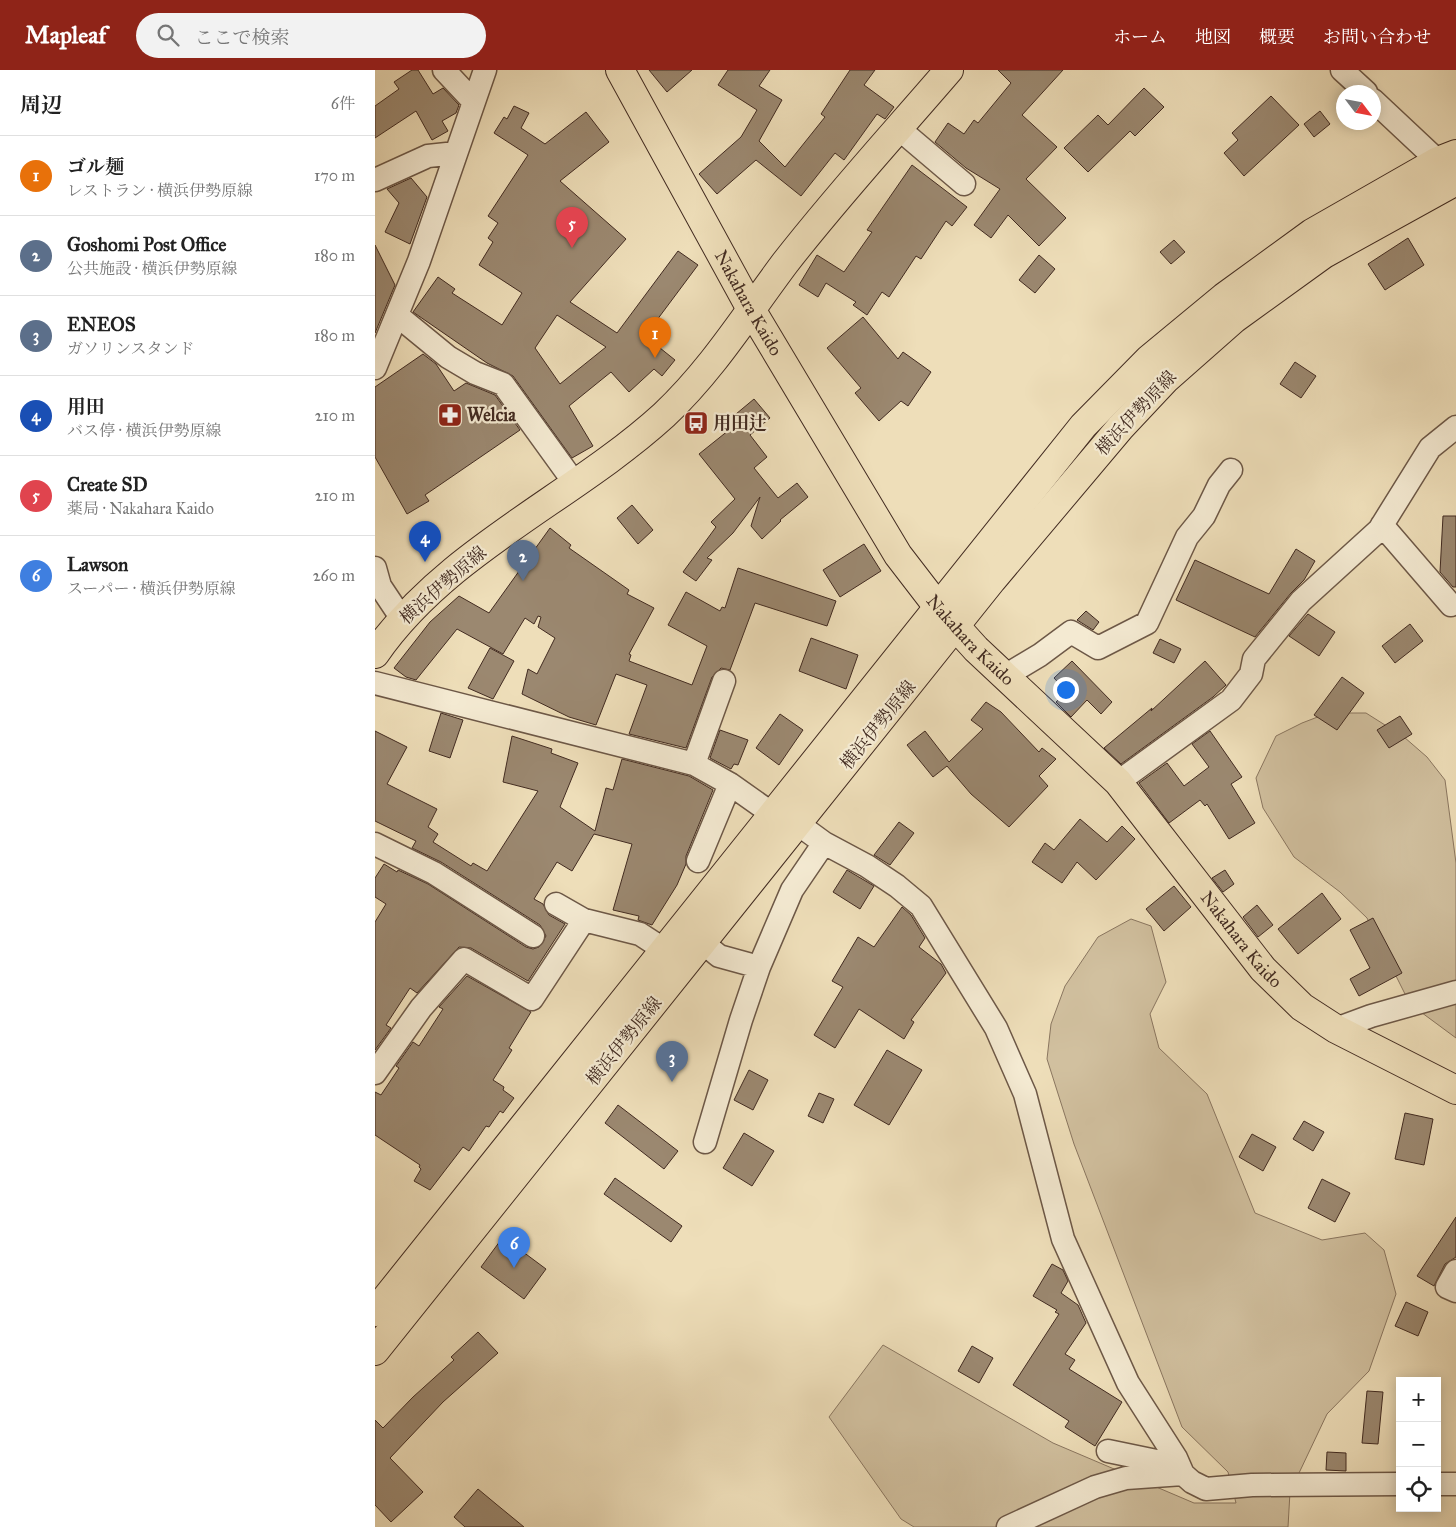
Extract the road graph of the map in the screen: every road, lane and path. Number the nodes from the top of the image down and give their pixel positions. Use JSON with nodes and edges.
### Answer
{"nodes":[{"id":1,"x":444,"y":70,"type":"edge"},
{"id":2,"x":485,"y":70,"type":"edge"},
{"id":3,"x":620,"y":70,"type":"edge"},
{"id":4,"x":949,"y":70,"type":"edge"},
{"id":5,"x":1342,"y":70,"type":"edge"},
{"id":6,"x":1358,"y":85,"type":"edge"},
{"id":7,"x":473,"y":101,"type":"junction"},
{"id":8,"x":1381,"y":106,"type":"edge"},
{"id":9,"x":898,"y":128,"type":"junction"},
{"id":10,"x":455,"y":154,"type":"junction"},
{"id":11,"x":1447,"y":158,"type":"edge"},
{"id":12,"x":375,"y":180,"type":"edge"},
{"id":13,"x":1456,"y":181,"type":"edge"},
{"id":14,"x":964,"y":184,"type":"dead end"},
{"id":15,"x":751,"y":311,"type":"junction"},
{"id":16,"x":398,"y":316,"type":"junction"},
{"id":17,"x":375,"y":368,"type":"edge"},
{"id":18,"x":1456,"y":427,"type":"edge"},
{"id":19,"x":1231,"y":470,"type":"dead end"},
{"id":20,"x":576,"y":485,"type":"junction"},
{"id":21,"x":1382,"y":525,"type":"junction"},
{"id":22,"x":375,"y":568,"type":"edge"},
{"id":23,"x":1451,"y":606,"type":"dead end"},
{"id":24,"x":938,"y":607,"type":"junction"},
{"id":25,"x":402,"y":619,"type":"junction"},
{"id":26,"x":956,"y":627,"type":"junction"},
{"id":27,"x":375,"y":654,"type":"edge"},
{"id":28,"x":1005,"y":676,"type":"junction"},
{"id":29,"x":724,"y":681,"type":"dead end"},
{"id":30,"x":375,"y":683,"type":"edge"},
{"id":31,"x":695,"y":764,"type":"junction"},
{"id":32,"x":1118,"y":782,"type":"junction"},
{"id":33,"x":730,"y":784,"type":"junction"},
{"id":34,"x":771,"y":813,"type":"junction"},
{"id":35,"x":798,"y":824,"type":"junction"},
{"id":36,"x":824,"y":843,"type":"junction"},
{"id":37,"x":375,"y":844,"type":"edge"},
{"id":38,"x":698,"y":861,"type":"dead end"},
{"id":39,"x":556,"y":904,"type":"dead end"},
{"id":40,"x":584,"y":920,"type":"junction"},
{"id":41,"x":533,"y":936,"type":"dead end"},
{"id":42,"x":703,"y":943,"type":"junction"},
{"id":43,"x":663,"y":949,"type":"junction"},
{"id":44,"x":759,"y":967,"type":"junction"},
{"id":45,"x":1456,"y":992,"type":"edge"},
{"id":46,"x":1336,"y":1030,"type":"junction"},
{"id":47,"x":375,"y":1073,"type":"edge"},
{"id":48,"x":1456,"y":1090,"type":"edge"},
{"id":49,"x":705,"y":1142,"type":"dead end"},
{"id":50,"x":1456,"y":1271,"type":"edge"},
{"id":51,"x":1456,"y":1291,"type":"edge"},
{"id":52,"x":375,"y":1312,"type":"edge"},
{"id":53,"x":375,"y":1351,"type":"edge"},
{"id":54,"x":1108,"y":1451,"type":"dead end"},
{"id":55,"x":1183,"y":1474,"type":"junction"},
{"id":56,"x":1396,"y":1484,"type":"edge"},
{"id":57,"x":1441,"y":1484,"type":"edge"},
{"id":58,"x":1456,"y":1484,"type":"edge"},
{"id":59,"x":1008,"y":1527,"type":"edge"}],
"edges":[{"from":1,"to":7,"type":"street"},
{"from":2,"to":7,"type":"street"},
{"from":3,"to":15,"type":"main road","name":"Nakahara Kaido"},
{"from":4,"to":9,"type":"main road","name":"横浜伊勢原線"},
{"from":5,"to":6,"type":"street"},
{"from":7,"to":10,"type":"street"},
{"from":8,"to":11,"type":"street"},
{"from":9,"to":14,"type":"street"},
{"from":9,"to":15,"type":"main road","name":"横浜伊勢原線"},
{"from":10,"to":12,"type":"street"},
{"from":10,"to":16,"type":"street"},
{"from":11,"to":24,"type":"main road","name":"横浜伊勢原線"},
{"from":13,"to":26,"type":"main road","name":"横浜伊勢原線"},
{"from":15,"to":20,"type":"main road","name":"横浜伊勢原線"},
{"from":15,"to":24,"type":"main road","name":"Nakahara Kaido"},
{"from":16,"to":17,"type":"street"},
{"from":16,"to":20,"type":"street"},
{"from":18,"to":21,"type":"street"},
{"from":19,"to":28,"type":"street"},
{"from":20,"to":25,"type":"main road","name":"横浜伊勢原線"},
{"from":21,"to":23,"type":"street"},
{"from":21,"to":32,"type":"street"},
{"from":22,"to":25,"type":"street"},
{"from":24,"to":26,"type":"main road","name":"Nakahara Kaido"},
{"from":24,"to":34,"type":"main road","name":"横浜伊勢原線"},
{"from":25,"to":27,"type":"main road","name":"横浜伊勢原線"},
{"from":26,"to":28,"type":"main road","name":"Nakahara Kaido"},
{"from":26,"to":35,"type":"main road","name":"横浜伊勢原線"},
{"from":28,"to":32,"type":"main road","name":"Nakahara Kaido"},
{"from":29,"to":31,"type":"street"},
{"from":30,"to":31,"type":"street"},
{"from":31,"to":33,"type":"street"},
{"from":32,"to":46,"type":"main road","name":"Nakahara Kaido"},
{"from":33,"to":34,"type":"street"},
{"from":33,"to":38,"type":"street"},
{"from":34,"to":43,"type":"main road","name":"横浜伊勢原線"},
{"from":35,"to":36,"type":"street"},
{"from":35,"to":42,"type":"main road","name":"横浜伊勢原線"},
{"from":36,"to":44,"type":"street"},
{"from":36,"to":55,"type":"street"},
{"from":37,"to":41,"type":"street"},
{"from":39,"to":40,"type":"street"},
{"from":40,"to":43,"type":"street"},
{"from":40,"to":47,"type":"street"},
{"from":42,"to":44,"type":"street"},
{"from":42,"to":53,"type":"main road","name":"横浜伊勢原線"},
{"from":43,"to":52,"type":"main road","name":"横浜伊勢原線"},
{"from":44,"to":49,"type":"street"},
{"from":45,"to":46,"type":"street"},
{"from":46,"to":48,"type":"main road","name":"Nakahara Kaido"},
{"from":50,"to":51,"type":"street"},
{"from":54,"to":55,"type":"street"},
{"from":55,"to":56,"type":"street"},
{"from":55,"to":59,"type":"street"},
{"from":57,"to":58,"type":"street"}]}
